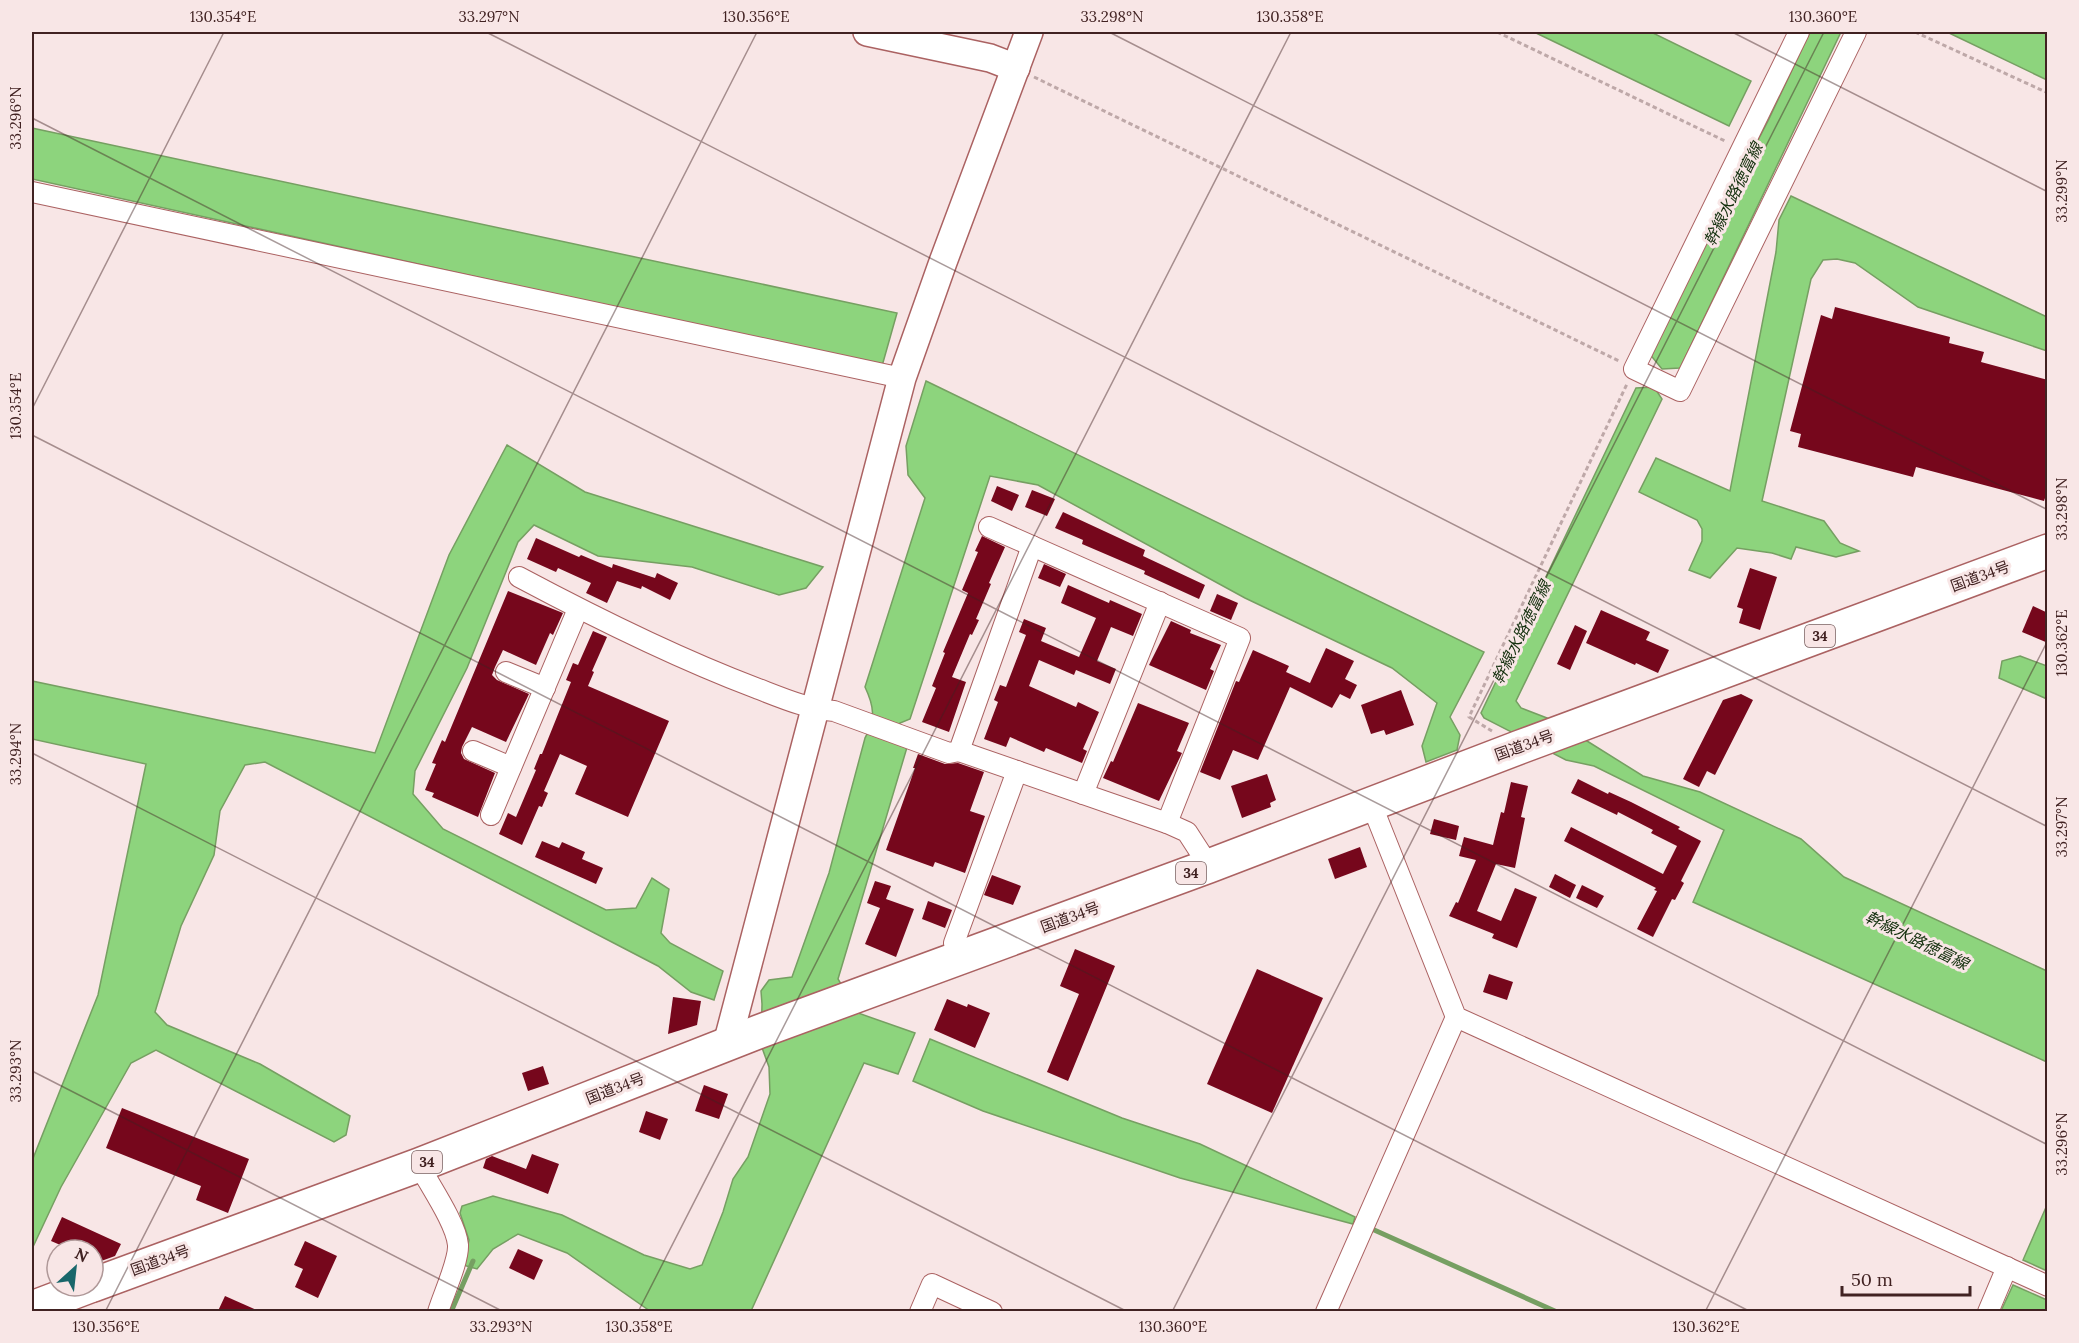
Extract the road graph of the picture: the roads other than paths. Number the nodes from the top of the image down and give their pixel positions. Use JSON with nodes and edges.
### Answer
{"nodes":[{"id":1,"x":867,"y":32,"type":"edge"},
{"id":2,"x":1029,"y":32,"type":"edge"},
{"id":3,"x":1799,"y":32,"type":"edge"},
{"id":4,"x":1856,"y":32,"type":"edge"},
{"id":5,"x":1016,"y":68,"type":"junction"},
{"id":6,"x":32,"y":192,"type":"edge"},
{"id":7,"x":902,"y":378,"type":"junction"},
{"id":8,"x":989,"y":527,"type":"dead end"},
{"id":9,"x":1032,"y":546,"type":"junction"},
{"id":10,"x":2048,"y":552,"type":"edge"},
{"id":11,"x":519,"y":577,"type":"dead end"},
{"id":12,"x":1160,"y":603,"type":"junction"},
{"id":13,"x":578,"y":609,"type":"junction"},
{"id":14,"x":506,"y":672,"type":"dead end"},
{"id":15,"x":544,"y":688,"type":"junction"},
{"id":16,"x":815,"y":710,"type":"junction"},
{"id":17,"x":473,"y":751,"type":"dead end"},
{"id":18,"x":958,"y":751,"type":"junction"},
{"id":19,"x":511,"y":767,"type":"junction"},
{"id":20,"x":1017,"y":771,"type":"junction"},
{"id":21,"x":1083,"y":794,"type":"junction"},
{"id":22,"x":1371,"y":803,"type":"junction"},
{"id":23,"x":491,"y":815,"type":"dead end"},
{"id":24,"x":1167,"y":823,"type":"junction"},
{"id":25,"x":1209,"y":866,"type":"junction"},
{"id":26,"x":958,"y":958,"type":"junction"},
{"id":27,"x":1456,"y":1017,"type":"junction"},
{"id":28,"x":727,"y":1044,"type":"junction"},
{"id":29,"x":419,"y":1165,"type":"junction"},
{"id":30,"x":2007,"y":1267,"type":"junction"},
{"id":31,"x":105,"y":1281,"type":"edge"},
{"id":32,"x":2045,"y":1284,"type":"edge"},
{"id":33,"x":59,"y":1298,"type":"edge"},
{"id":34,"x":32,"y":1308,"type":"edge"},
{"id":35,"x":438,"y":1311,"type":"edge"},
{"id":36,"x":920,"y":1311,"type":"edge"},
{"id":37,"x":992,"y":1311,"type":"edge"},
{"id":38,"x":1326,"y":1311,"type":"edge"},
{"id":39,"x":1988,"y":1311,"type":"edge"}],
"edges":[{"from":1,"to":5,"type":"street"},
{"from":2,"to":5,"type":"street"},
{"from":3,"to":4,"type":"street"},
{"from":5,"to":7,"type":"street"},
{"from":6,"to":7,"type":"street"},
{"from":7,"to":16,"type":"street"},
{"from":8,"to":9,"type":"street"},
{"from":9,"to":12,"type":"street"},
{"from":9,"to":18,"type":"street"},
{"from":10,"to":22,"type":"highway","name":"国道34号","number":"34"},
{"from":11,"to":13,"type":"street"},
{"from":12,"to":21,"type":"street"},
{"from":12,"to":24,"type":"street"},
{"from":13,"to":15,"type":"street"},
{"from":13,"to":16,"type":"street"},
{"from":14,"to":15,"type":"street"},
{"from":15,"to":19,"type":"street"},
{"from":16,"to":18,"type":"street"},
{"from":16,"to":28,"type":"street"},
{"from":17,"to":19,"type":"street"},
{"from":18,"to":20,"type":"street"},
{"from":19,"to":23,"type":"street"},
{"from":20,"to":21,"type":"street"},
{"from":20,"to":26,"type":"street"},
{"from":21,"to":24,"type":"street"},
{"from":22,"to":25,"type":"highway","name":"国道34号","number":"34"},
{"from":22,"to":27,"type":"street"},
{"from":24,"to":25,"type":"street"},
{"from":25,"to":26,"type":"highway","name":"国道34号","number":"34"},
{"from":26,"to":28,"type":"highway","name":"国道34号","number":"34"},
{"from":27,"to":30,"type":"street"},
{"from":27,"to":38,"type":"street"},
{"from":28,"to":29,"type":"highway","name":"国道34号","number":"34"},
{"from":29,"to":31,"type":"highway","name":"国道34号","number":"34"},
{"from":29,"to":35,"type":"street"},
{"from":30,"to":32,"type":"street"},
{"from":30,"to":39,"type":"street"},
{"from":33,"to":34,"type":"highway","name":"国道34号","number":"34"},
{"from":36,"to":37,"type":"street"}]}
